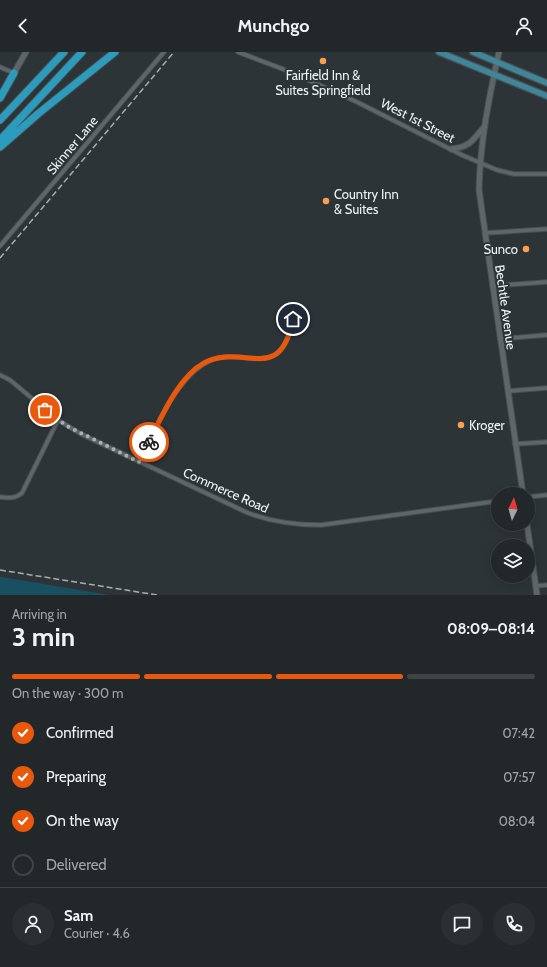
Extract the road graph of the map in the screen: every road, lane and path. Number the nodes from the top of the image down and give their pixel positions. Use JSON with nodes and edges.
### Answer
{"nodes":[{"id":1,"x":26,"y":52,"type":"edge"},
{"id":2,"x":64,"y":52,"type":"edge"},
{"id":3,"x":82,"y":52,"type":"edge"},
{"id":4,"x":115,"y":52,"type":"edge"},
{"id":5,"x":164,"y":52,"type":"edge"},
{"id":6,"x":238,"y":52,"type":"edge"},
{"id":7,"x":439,"y":52,"type":"edge"},
{"id":8,"x":473,"y":52,"type":"edge"},
{"id":9,"x":499,"y":52,"type":"edge"},
{"id":10,"x":496,"y":62,"type":"junction"},
{"id":11,"x":0,"y":67,"type":"edge"},
{"id":12,"x":14,"y":73,"type":"junction"},
{"id":13,"x":494,"y":75,"type":"junction"},
{"id":14,"x":547,"y":83,"type":"edge"},
{"id":15,"x":547,"y":96,"type":"edge"},
{"id":16,"x":0,"y":98,"type":"edge"},
{"id":17,"x":0,"y":120,"type":"edge"},
{"id":18,"x":485,"y":126,"type":"junction"},
{"id":19,"x":0,"y":140,"type":"edge"},
{"id":20,"x":0,"y":147,"type":"edge"},
{"id":21,"x":451,"y":149,"type":"junction"},
{"id":22,"x":480,"y":163,"type":"junction"},
{"id":23,"x":547,"y":174,"type":"edge"},
{"id":24,"x":547,"y":228,"type":"edge"},
{"id":25,"x":484,"y":234,"type":"junction"},
{"id":26,"x":0,"y":246,"type":"edge"},
{"id":27,"x":547,"y":282,"type":"edge"},
{"id":28,"x":492,"y":286,"type":"junction"},
{"id":29,"x":293,"y":319,"type":"dead end"},
{"id":30,"x":547,"y":335,"type":"edge"},
{"id":31,"x":500,"y":339,"type":"junction"},
{"id":32,"x":0,"y":375,"type":"edge"},
{"id":33,"x":547,"y":388,"type":"edge"},
{"id":34,"x":508,"y":391,"type":"junction"},
{"id":35,"x":58,"y":420,"type":"junction"},
{"id":36,"x":547,"y":442,"type":"edge"},
{"id":37,"x":516,"y":444,"type":"junction"},
{"id":38,"x":139,"y":462,"type":"junction"},
{"id":39,"x":522,"y":487,"type":"edge"},
{"id":40,"x":547,"y":495,"type":"edge"},
{"id":41,"x":535,"y":496,"type":"edge"},
{"id":42,"x":0,"y":497,"type":"edge"},
{"id":43,"x":491,"y":502,"type":"edge"},
{"id":44,"x":528,"y":531,"type":"edge"},
{"id":45,"x":536,"y":586,"type":"junction"},
{"id":46,"x":547,"y":586,"type":"edge"},
{"id":47,"x":537,"y":595,"type":"edge"}],
"edges":[{"from":1,"to":12,"type":"main road"},
{"from":2,"to":17,"type":"highway"},
{"from":3,"to":19,"type":"highway"},
{"from":4,"to":20,"type":"highway"},
{"from":5,"to":26,"type":"street","name":"Skinner Lane"},
{"from":6,"to":21,"type":"street","name":"West 1st Street"},
{"from":7,"to":13,"type":"main road"},
{"from":8,"to":10,"type":"main road"},
{"from":9,"to":10,"type":"main road","name":"Bechtle Avenue"},
{"from":10,"to":13,"type":"main road","name":"Bechtle Avenue"},
{"from":10,"to":14,"type":"main road"},
{"from":11,"to":12,"type":"street"},
{"from":12,"to":16,"type":"highway"},
{"from":13,"to":15,"type":"main road"},
{"from":13,"to":18,"type":"main road","name":"Bechtle Avenue"},
{"from":18,"to":21,"type":"main road"},
{"from":18,"to":22,"type":"main road","name":"Bechtle Avenue"},
{"from":21,"to":22,"type":"street","name":"West 1st Street"},
{"from":22,"to":23,"type":"street","name":"West 1st Street"},
{"from":22,"to":25,"type":"main road","name":"Bechtle Avenue"},
{"from":24,"to":25,"type":"street"},
{"from":25,"to":28,"type":"main road","name":"Bechtle Avenue"},
{"from":27,"to":28,"type":"street"},
{"from":28,"to":31,"type":"main road","name":"Bechtle Avenue"},
{"from":29,"to":38,"type":"street"},
{"from":30,"to":31,"type":"street"},
{"from":31,"to":34,"type":"main road","name":"Bechtle Avenue"},
{"from":32,"to":35,"type":"street","name":"Commerce Road"},
{"from":33,"to":34,"type":"street"},
{"from":34,"to":37,"type":"main road","name":"Bechtle Avenue"},
{"from":35,"to":38,"type":"street","name":"Commerce Road"},
{"from":35,"to":42,"type":"street"},
{"from":36,"to":37,"type":"street"},
{"from":37,"to":39,"type":"main road","name":"Bechtle Avenue"},
{"from":38,"to":43,"type":"street","name":"Commerce Road"},
{"from":40,"to":41,"type":"street"},
{"from":44,"to":45,"type":"main road"},
{"from":45,"to":46,"type":"street"},
{"from":45,"to":47,"type":"main road"}]}
